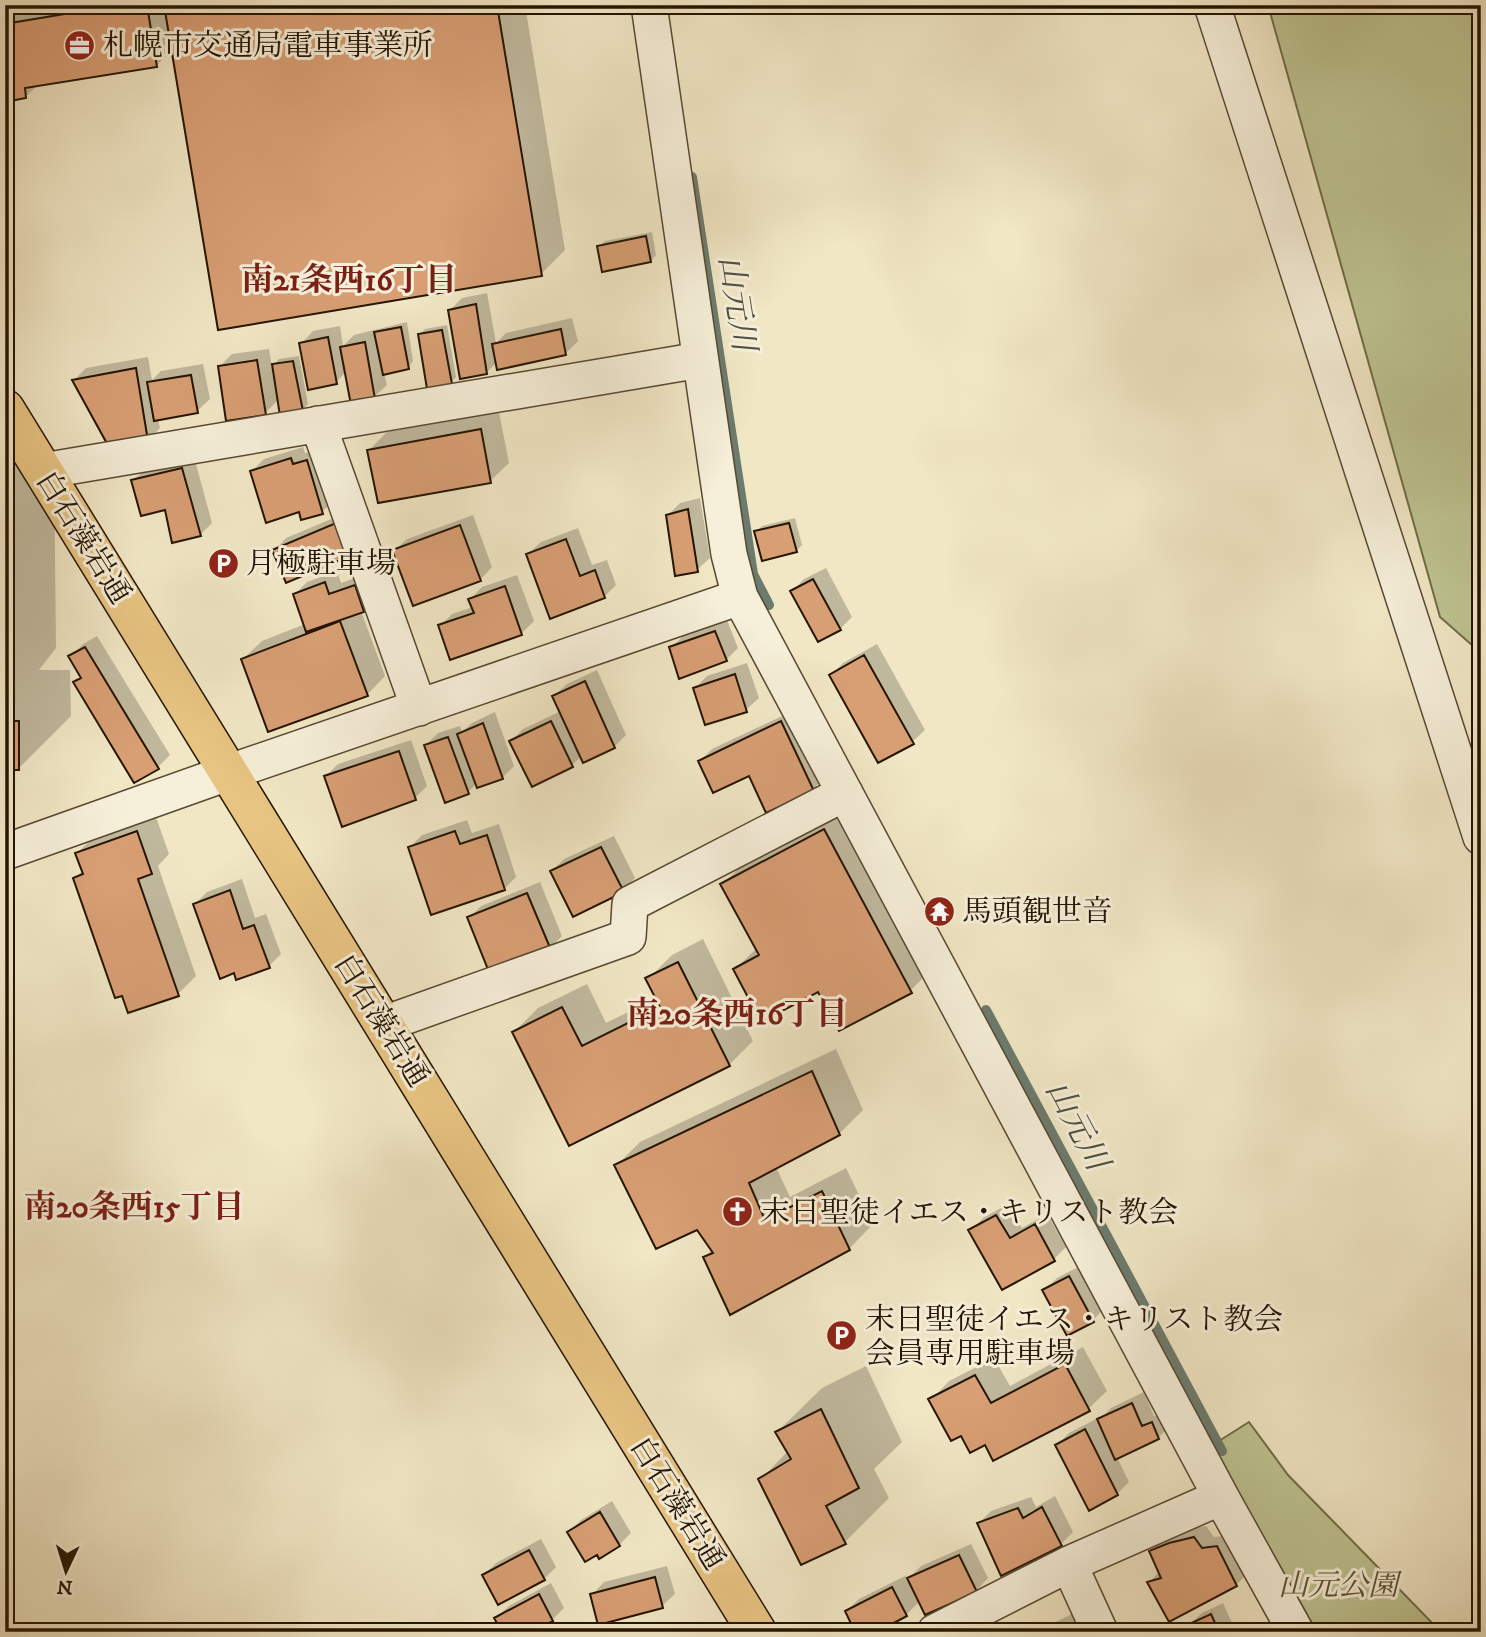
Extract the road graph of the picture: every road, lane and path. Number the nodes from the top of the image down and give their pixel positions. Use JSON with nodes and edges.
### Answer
{"nodes":[{"id":1,"x":649,"y":5,"type":"edge"},
{"id":2,"x":1212,"y":5,"type":"edge"},
{"id":3,"x":700,"y":360,"type":"junction"},
{"id":4,"x":5,"y":409,"type":"edge"},
{"id":5,"x":318,"y":424,"type":"junction"},
{"id":6,"x":43,"y":471,"type":"junction"},
{"id":7,"x":740,"y":597,"type":"junction"},
{"id":8,"x":419,"y":708,"type":"junction"},
{"id":9,"x":230,"y":772,"type":"junction"},
{"id":10,"x":845,"y":793,"type":"junction"},
{"id":11,"x":1479,"y":834,"type":"edge"},
{"id":12,"x":5,"y":852,"type":"edge"},
{"id":13,"x":384,"y":1024,"type":"junction"},
{"id":14,"x":1221,"y":1497,"type":"junction"},
{"id":15,"x":1069,"y":1564,"type":"junction"},
{"id":16,"x":757,"y":1632,"type":"edge"},
{"id":17,"x":935,"y":1632,"type":"edge"},
{"id":18,"x":1100,"y":1632,"type":"edge"},
{"id":19,"x":1296,"y":1632,"type":"edge"}],
"edges":[{"from":1,"to":3,"type":"street"},
{"from":2,"to":11,"type":"street"},
{"from":3,"to":5,"type":"street"},
{"from":3,"to":7,"type":"street"},
{"from":4,"to":6,"type":"main road","name":"白石藻岩通"},
{"from":5,"to":6,"type":"street"},
{"from":5,"to":8,"type":"street"},
{"from":6,"to":9,"type":"main road","name":"白石藻岩通"},
{"from":7,"to":8,"type":"street"},
{"from":7,"to":10,"type":"street"},
{"from":8,"to":9,"type":"street"},
{"from":9,"to":12,"type":"street"},
{"from":9,"to":13,"type":"main road","name":"白石藻岩通"},
{"from":10,"to":13,"type":"street"},
{"from":10,"to":14,"type":"street"},
{"from":13,"to":16,"type":"main road","name":"白石藻岩通"},
{"from":14,"to":15,"type":"street"},
{"from":14,"to":19,"type":"street"},
{"from":15,"to":17,"type":"street"},
{"from":15,"to":18,"type":"street"}]}
